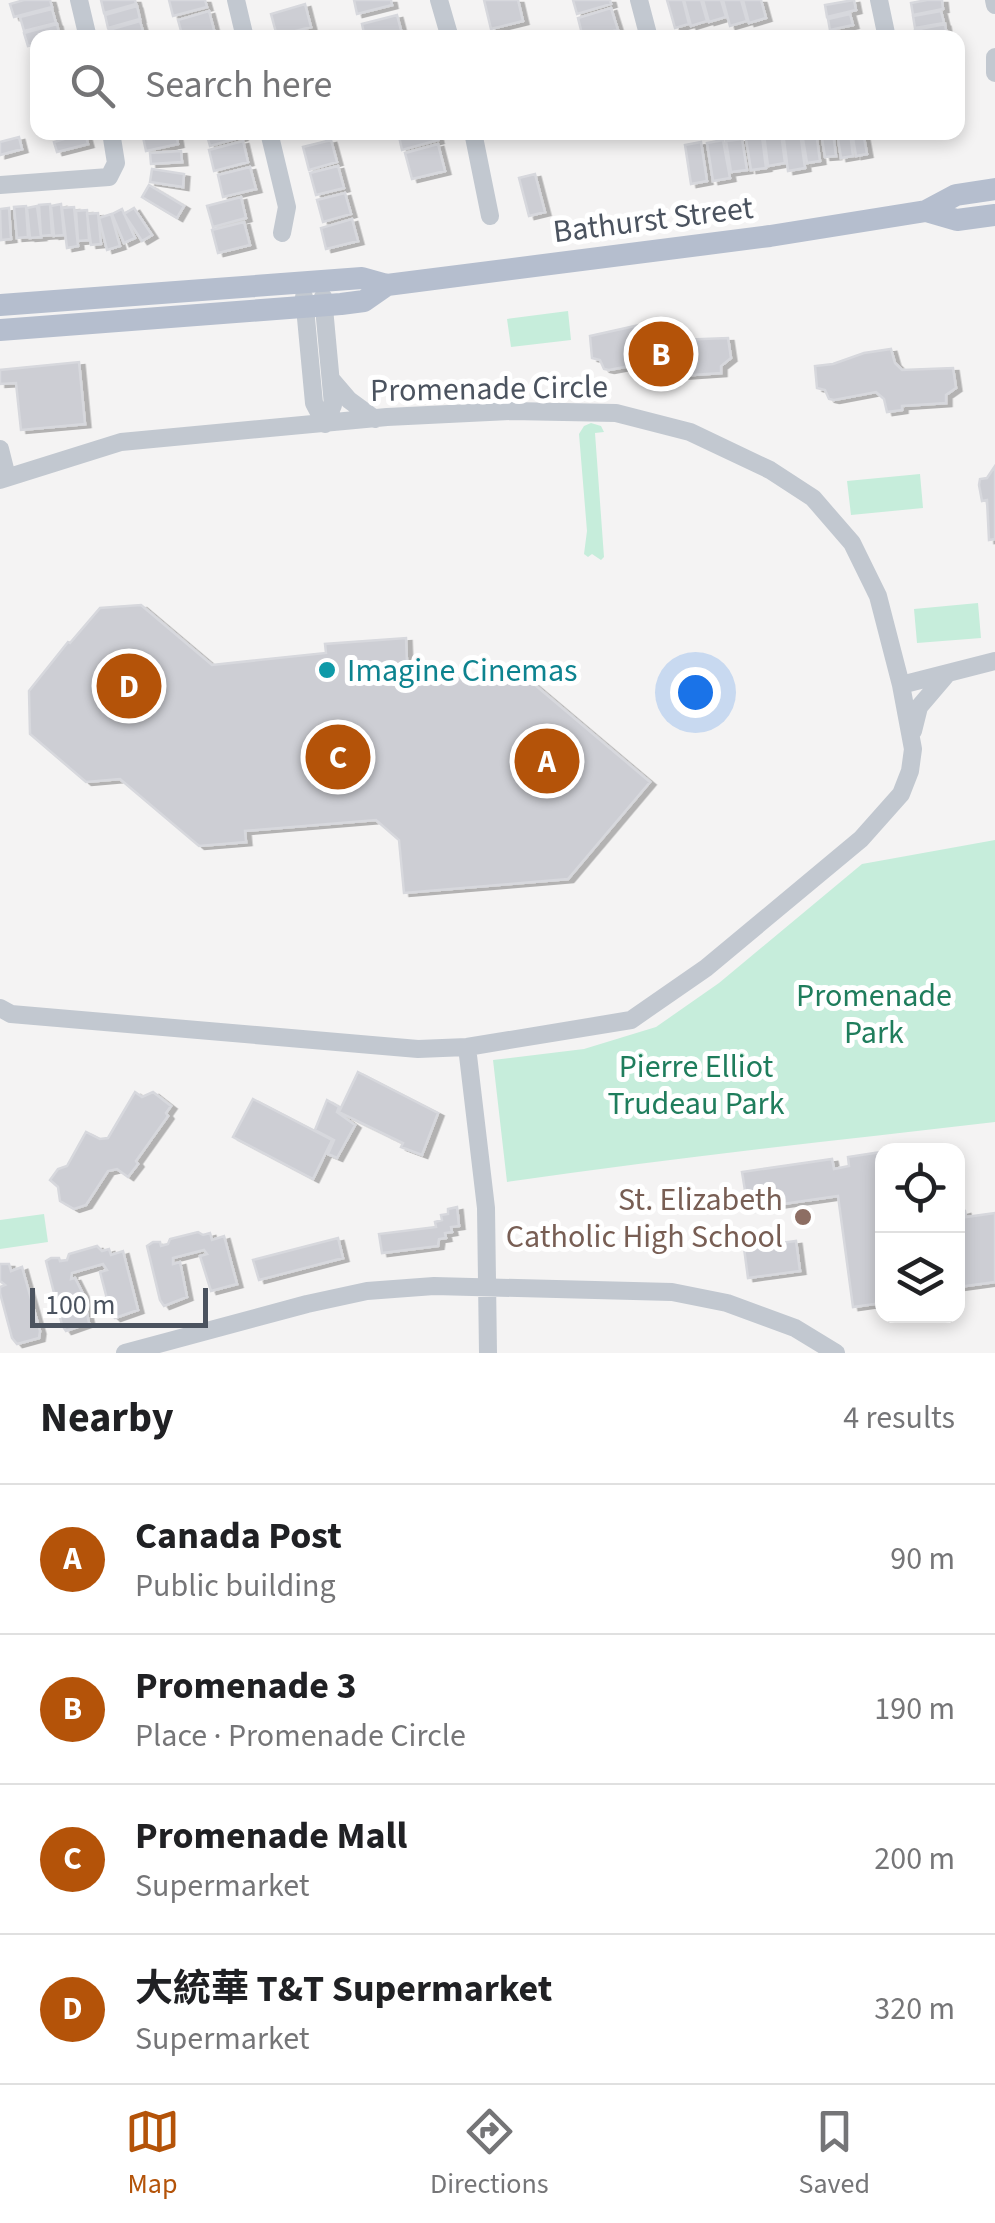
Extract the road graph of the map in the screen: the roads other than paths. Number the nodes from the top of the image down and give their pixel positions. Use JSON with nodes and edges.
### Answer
{"nodes":[{"id":1,"x":79,"y":0,"type":"edge"},
{"id":2,"x":236,"y":0,"type":"edge"},
{"id":3,"x":439,"y":0,"type":"edge"},
{"id":4,"x":639,"y":0,"type":"edge"},
{"id":5,"x":879,"y":0,"type":"edge"},
{"id":6,"x":86,"y":30,"type":"edge"},
{"id":7,"x":244,"y":30,"type":"edge"},
{"id":8,"x":448,"y":30,"type":"edge"},
{"id":9,"x":647,"y":30,"type":"edge"},
{"id":10,"x":885,"y":30,"type":"edge"},
{"id":11,"x":995,"y":57,"type":"edge"},
{"id":12,"x":995,"y":73,"type":"edge"},
{"id":13,"x":112,"y":140,"type":"edge"},
{"id":14,"x":271,"y":140,"type":"edge"},
{"id":15,"x":475,"y":140,"type":"edge"},
{"id":16,"x":0,"y":185,"type":"edge"},
{"id":17,"x":995,"y":189,"type":"edge"},
{"id":18,"x":926,"y":211,"type":"junction"},
{"id":19,"x":995,"y":215,"type":"edge"},
{"id":20,"x":490,"y":216,"type":"dead end"},
{"id":21,"x":282,"y":232,"type":"dead end"},
{"id":22,"x":312,"y":282,"type":"junction"},
{"id":23,"x":387,"y":284,"type":"junction"},
{"id":24,"x":0,"y":305,"type":"edge"},
{"id":25,"x":314,"y":306,"type":"junction"},
{"id":26,"x":0,"y":330,"type":"edge"},
{"id":27,"x":330,"y":379,"type":"junction"},
{"id":28,"x":375,"y":419,"type":"junction"},
{"id":29,"x":325,"y":424,"type":"junction"},
{"id":30,"x":0,"y":449,"type":"edge"},
{"id":31,"x":3,"y":478,"type":"edge"},
{"id":32,"x":995,"y":661,"type":"edge"},
{"id":33,"x":948,"y":673,"type":"junction"},
{"id":34,"x":901,"y":685,"type":"junction"},
{"id":35,"x":911,"y":741,"type":"junction"},
{"id":36,"x":0,"y":1008,"type":"edge"},
{"id":37,"x":467,"y":1048,"type":"junction"},
{"id":38,"x":489,"y":1287,"type":"junction"},
{"id":39,"x":125,"y":1353,"type":"edge"},
{"id":40,"x":488,"y":1353,"type":"edge"},
{"id":41,"x":836,"y":1353,"type":"edge"}],
"edges":[{"from":1,"to":6,"type":"street"},
{"from":2,"to":7,"type":"street"},
{"from":3,"to":8,"type":"street"},
{"from":4,"to":9,"type":"street"},
{"from":5,"to":10,"type":"street"},
{"from":11,"to":12,"type":"street"},
{"from":13,"to":16,"type":"street"},
{"from":14,"to":21,"type":"street"},
{"from":15,"to":20,"type":"street"},
{"from":17,"to":18,"type":"main road","name":"Bathurst Street"},
{"from":18,"to":19,"type":"main road","name":"Bathurst Street"},
{"from":18,"to":23,"type":"main road","name":"Bathurst Street"},
{"from":22,"to":23,"type":"main road","name":"Bathurst Street"},
{"from":22,"to":24,"type":"main road","name":"Bathurst Street"},
{"from":22,"to":25,"type":"street"},
{"from":23,"to":25,"type":"main road","name":"Bathurst Street"},
{"from":25,"to":26,"type":"main road","name":"Bathurst Street"},
{"from":25,"to":27,"type":"street"},
{"from":25,"to":29,"type":"street"},
{"from":27,"to":28,"type":"street"},
{"from":27,"to":29,"type":"street"},
{"from":28,"to":29,"type":"street","name":"Promenade Circle"},
{"from":28,"to":34,"type":"street","name":"Promenade Circle"},
{"from":29,"to":31,"type":"street","name":"Promenade Circle"},
{"from":30,"to":31,"type":"street","name":"Promenade Circle"},
{"from":32,"to":33,"type":"street"},
{"from":33,"to":34,"type":"street"},
{"from":33,"to":35,"type":"street","name":"Promenade Circle"},
{"from":34,"to":35,"type":"street","name":"Promenade Circle"},
{"from":35,"to":37,"type":"street","name":"Promenade Circle"},
{"from":36,"to":37,"type":"street","name":"Promenade Circle"},
{"from":37,"to":38,"type":"street"},
{"from":38,"to":39,"type":"street"},
{"from":38,"to":40,"type":"street"},
{"from":38,"to":41,"type":"street"}]}
